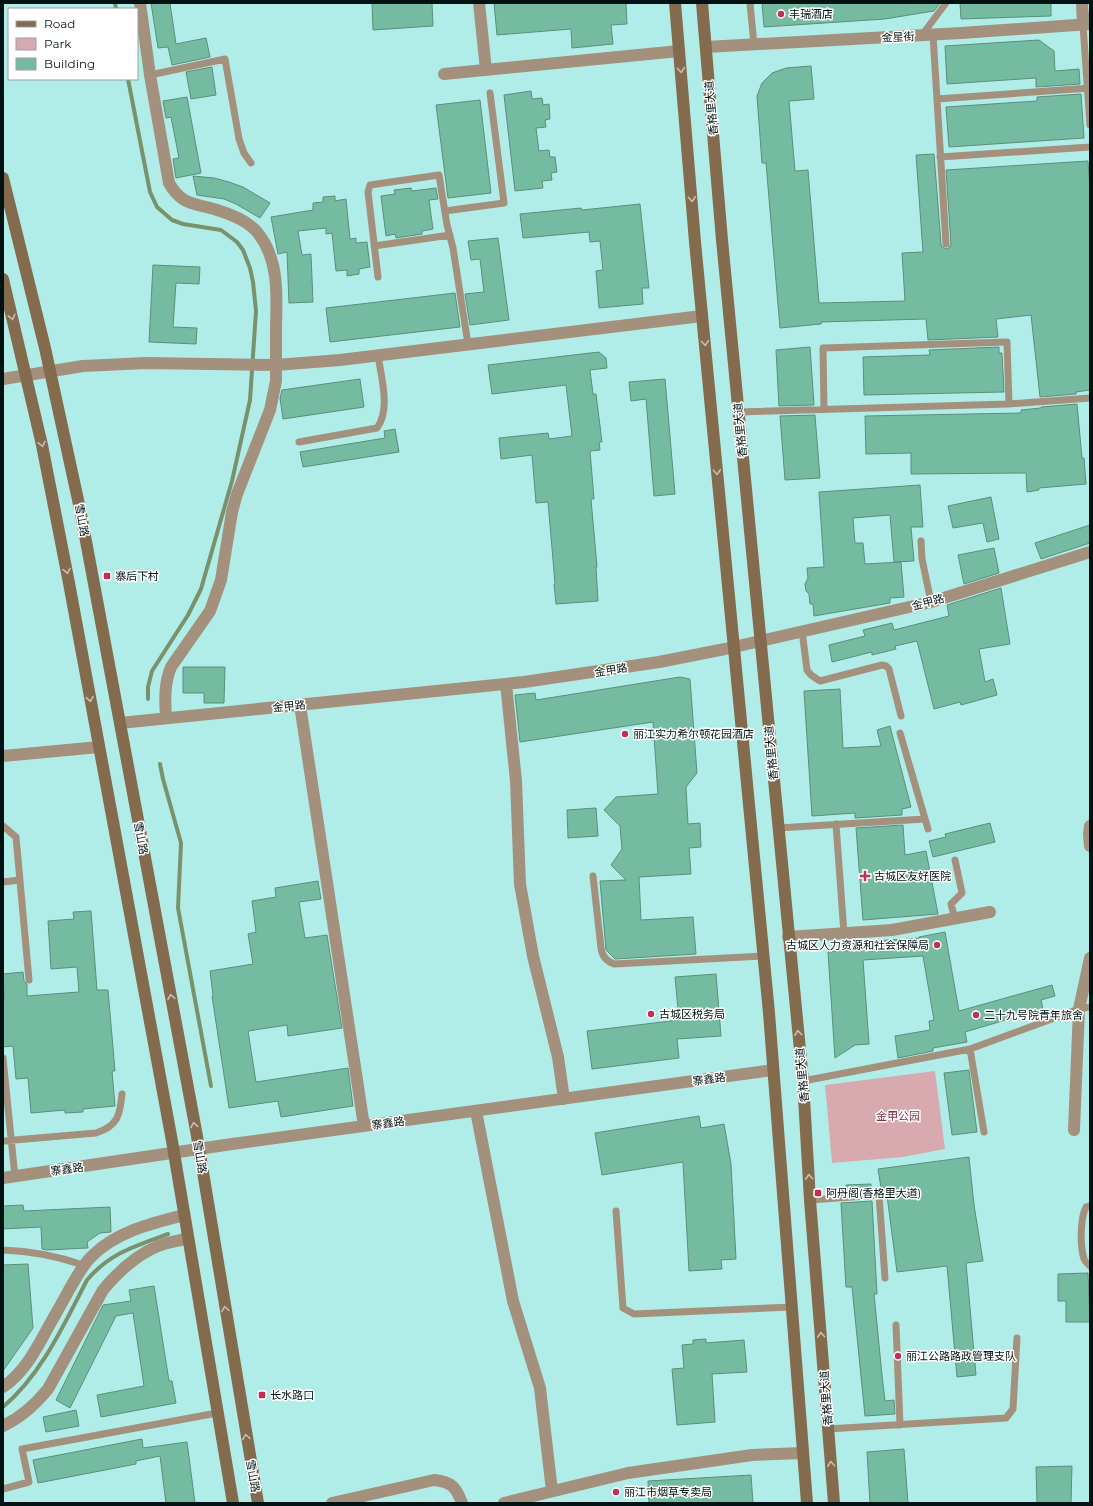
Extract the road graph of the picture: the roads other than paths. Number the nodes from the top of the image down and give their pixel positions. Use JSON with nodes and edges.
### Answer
{"nodes":[{"id":1,"x":140,"y":3,"type":"edge"},
{"id":2,"x":479,"y":3,"type":"edge"},
{"id":3,"x":676,"y":3,"type":"edge"},
{"id":4,"x":702,"y":3,"type":"edge"},
{"id":5,"x":750,"y":3,"type":"edge"},
{"id":6,"x":946,"y":3,"type":"edge"},
{"id":7,"x":1082,"y":3,"type":"edge"},
{"id":8,"x":1088,"y":21,"type":"edge"},
{"id":9,"x":928,"y":35,"type":"junction"},
{"id":10,"x":754,"y":45,"type":"junction"},
{"id":11,"x":706,"y":47,"type":"junction"},
{"id":12,"x":679,"y":51,"type":"junction"},
{"id":13,"x":486,"y":70,"type":"junction"},
{"id":14,"x":444,"y":74,"type":"dead end"},
{"id":15,"x":150,"y":75,"type":"junction"},
{"id":16,"x":1089,"y":88,"type":"edge"},
{"id":17,"x":490,"y":93,"type":"dead end"},
{"id":18,"x":937,"y":99,"type":"junction"},
{"id":19,"x":1090,"y":125,"type":"edge"},
{"id":20,"x":1090,"y":147,"type":"edge"},
{"id":21,"x":940,"y":157,"type":"junction"},
{"id":22,"x":250,"y":163,"type":"dead end"},
{"id":23,"x":3,"y":178,"type":"edge"},
{"id":24,"x":445,"y":211,"type":"junction"},
{"id":25,"x":450,"y":235,"type":"junction"},
{"id":26,"x":946,"y":244,"type":"dead end"},
{"id":27,"x":374,"y":246,"type":"junction"},
{"id":28,"x":378,"y":277,"type":"dead end"},
{"id":29,"x":3,"y":279,"type":"edge"},
{"id":30,"x":702,"y":316,"type":"junction"},
{"id":31,"x":468,"y":344,"type":"junction"},
{"id":32,"x":378,"y":356,"type":"junction"},
{"id":33,"x":276,"y":365,"type":"junction"},
{"id":34,"x":50,"y":371,"type":"junction"},
{"id":35,"x":26,"y":375,"type":"junction"},
{"id":36,"x":3,"y":379,"type":"edge"},
{"id":37,"x":1090,"y":398,"type":"edge"},
{"id":38,"x":1009,"y":404,"type":"junction"},
{"id":39,"x":824,"y":409,"type":"junction"},
{"id":40,"x":738,"y":412,"type":"junction"},
{"id":41,"x":299,"y":442,"type":"dead end"},
{"id":42,"x":921,"y":541,"type":"dead end"},
{"id":43,"x":1090,"y":552,"type":"edge"},
{"id":44,"x":931,"y":602,"type":"junction"},
{"id":45,"x":802,"y":631,"type":"junction"},
{"id":46,"x":760,"y":641,"type":"junction"},
{"id":47,"x":734,"y":647,"type":"junction"},
{"id":48,"x":506,"y":684,"type":"junction"},
{"id":49,"x":300,"y":705,"type":"junction"},
{"id":50,"x":901,"y":716,"type":"dead end"},
{"id":51,"x":166,"y":718,"type":"junction"},
{"id":52,"x":120,"y":723,"type":"junction"},
{"id":53,"x":900,"y":733,"type":"dead end"},
{"id":54,"x":99,"y":747,"type":"junction"},
{"id":55,"x":3,"y":756,"type":"edge"},
{"id":56,"x":925,"y":819,"type":"junction"},
{"id":57,"x":836,"y":824,"type":"junction"},
{"id":58,"x":3,"y":826,"type":"edge"},
{"id":59,"x":1090,"y":826,"type":"edge"},
{"id":60,"x":778,"y":828,"type":"junction"},
{"id":61,"x":928,"y":829,"type":"dead end"},
{"id":62,"x":1090,"y":846,"type":"edge"},
{"id":63,"x":955,"y":860,"type":"dead end"},
{"id":64,"x":593,"y":876,"type":"dead end"},
{"id":65,"x":20,"y":880,"type":"junction"},
{"id":66,"x":3,"y":882,"type":"edge"},
{"id":67,"x":990,"y":912,"type":"dead end"},
{"id":68,"x":954,"y":919,"type":"junction"},
{"id":69,"x":844,"y":934,"type":"junction"},
{"id":70,"x":788,"y":937,"type":"junction"},
{"id":71,"x":763,"y":956,"type":"junction"},
{"id":72,"x":1090,"y":958,"type":"edge"},
{"id":73,"x":29,"y":980,"type":"dead end"},
{"id":74,"x":1084,"y":1008,"type":"edge"},
{"id":75,"x":970,"y":1049,"type":"junction"},
{"id":76,"x":3,"y":1058,"type":"edge"},
{"id":77,"x":773,"y":1070,"type":"junction"},
{"id":78,"x":803,"y":1081,"type":"junction"},
{"id":79,"x":122,"y":1094,"type":"dead end"},
{"id":80,"x":564,"y":1099,"type":"junction"},
{"id":81,"x":476,"y":1111,"type":"junction"},
{"id":82,"x":364,"y":1126,"type":"junction"},
{"id":83,"x":1074,"y":1130,"type":"dead end"},
{"id":84,"x":984,"y":1132,"type":"dead end"},
{"id":85,"x":3,"y":1141,"type":"edge"},
{"id":86,"x":11,"y":1141,"type":"junction"},
{"id":87,"x":199,"y":1149,"type":"junction"},
{"id":88,"x":174,"y":1153,"type":"junction"},
{"id":89,"x":9,"y":1178,"type":"edge"},
{"id":90,"x":810,"y":1200,"type":"junction"},
{"id":91,"x":1090,"y":1206,"type":"edge"},
{"id":92,"x":616,"y":1211,"type":"dead end"},
{"id":93,"x":184,"y":1215,"type":"junction"},
{"id":94,"x":188,"y":1238,"type":"junction"},
{"id":95,"x":3,"y":1250,"type":"edge"},
{"id":96,"x":83,"y":1266,"type":"junction"},
{"id":97,"x":1090,"y":1266,"type":"edge"},
{"id":98,"x":885,"y":1278,"type":"dead end"},
{"id":99,"x":792,"y":1307,"type":"junction"},
{"id":100,"x":896,"y":1325,"type":"dead end"},
{"id":101,"x":1017,"y":1338,"type":"dead end"},
{"id":102,"x":3,"y":1387,"type":"edge"},
{"id":103,"x":217,"y":1413,"type":"junction"},
{"id":104,"x":900,"y":1425,"type":"junction"},
{"id":105,"x":3,"y":1426,"type":"edge"},
{"id":106,"x":828,"y":1429,"type":"junction"},
{"id":107,"x":803,"y":1453,"type":"junction"},
{"id":108,"x":3,"y":1489,"type":"edge"},
{"id":109,"x":552,"y":1491,"type":"junction"},
{"id":110,"x":233,"y":1503,"type":"edge"},
{"id":111,"x":258,"y":1503,"type":"edge"},
{"id":112,"x":332,"y":1503,"type":"edge"},
{"id":113,"x":462,"y":1503,"type":"edge"},
{"id":114,"x":504,"y":1503,"type":"edge"},
{"id":115,"x":807,"y":1503,"type":"edge"},
{"id":116,"x":834,"y":1503,"type":"edge"}],
"edges":[{"from":1,"to":15,"type":"street"},
{"from":2,"to":13,"type":"street"},
{"from":3,"to":12,"type":"main road"},
{"from":4,"to":11,"type":"main road","name":"香格里大道"},
{"from":5,"to":10,"type":"lane"},
{"from":6,"to":9,"type":"lane"},
{"from":7,"to":8,"type":"street"},
{"from":8,"to":9,"type":"street","name":"金星街"},
{"from":8,"to":16,"type":"lane"},
{"from":9,"to":10,"type":"street","name":"金星街"},
{"from":9,"to":18,"type":"lane"},
{"from":10,"to":11,"type":"street","name":"金星街"},
{"from":11,"to":40,"type":"main road","name":"香格里大道"},
{"from":12,"to":13,"type":"street"},
{"from":12,"to":30,"type":"main road","one_way":true},
{"from":13,"to":14,"type":"street"},
{"from":15,"to":22,"type":"lane"},
{"from":15,"to":33,"type":"street"},
{"from":16,"to":18,"type":"lane"},
{"from":16,"to":19,"type":"lane"},
{"from":17,"to":24,"type":"lane"},
{"from":18,"to":21,"type":"lane"},
{"from":20,"to":21,"type":"lane"},
{"from":21,"to":26,"type":"lane"},
{"from":23,"to":34,"type":"main road","name":"雪山路"},
{"from":24,"to":25,"type":"lane"},
{"from":24,"to":27,"type":"lane"},
{"from":25,"to":27,"type":"lane"},
{"from":25,"to":31,"type":"lane"},
{"from":27,"to":28,"type":"lane"},
{"from":29,"to":35,"type":"main road","one_way":true},
{"from":30,"to":31,"type":"street"},
{"from":30,"to":47,"type":"main road","one_way":true},
{"from":31,"to":32,"type":"street"},
{"from":32,"to":33,"type":"street"},
{"from":32,"to":41,"type":"lane"},
{"from":33,"to":34,"type":"street"},
{"from":33,"to":51,"type":"street"},
{"from":34,"to":35,"type":"street"},
{"from":34,"to":52,"type":"main road","name":"雪山路"},
{"from":35,"to":36,"type":"street"},
{"from":35,"to":54,"type":"main road","one_way":true},
{"from":37,"to":38,"type":"lane"},
{"from":38,"to":39,"type":"lane"},
{"from":38,"to":39,"type":"lane"},
{"from":39,"to":40,"type":"lane"},
{"from":40,"to":46,"type":"main road","name":"香格里大道"},
{"from":42,"to":44,"type":"lane"},
{"from":43,"to":44,"type":"street","name":"金甲路"},
{"from":44,"to":45,"type":"street","name":"金甲路"},
{"from":45,"to":46,"type":"street","name":"金甲路"},
{"from":45,"to":50,"type":"lane"},
{"from":46,"to":47,"type":"street","name":"金甲路"},
{"from":46,"to":60,"type":"main road","name":"香格里大道"},
{"from":47,"to":48,"type":"street","name":"金甲路"},
{"from":47,"to":71,"type":"main road"},
{"from":48,"to":49,"type":"street","name":"金甲路"},
{"from":48,"to":80,"type":"street"},
{"from":49,"to":51,"type":"street","name":"金甲路"},
{"from":49,"to":82,"type":"street"},
{"from":51,"to":52,"type":"street","name":"金甲路"},
{"from":87,"to":52,"type":"main road","name":"雪山路","one_way":true},
{"from":53,"to":56,"type":"lane"},
{"from":54,"to":55,"type":"street"},
{"from":54,"to":88,"type":"main road"},
{"from":56,"to":57,"type":"lane"},
{"from":56,"to":61,"type":"lane"},
{"from":57,"to":60,"type":"lane"},
{"from":57,"to":69,"type":"lane"},
{"from":58,"to":65,"type":"lane"},
{"from":59,"to":62,"type":"street"},
{"from":60,"to":70,"type":"main road","name":"香格里大道"},
{"from":63,"to":68,"type":"lane"},
{"from":64,"to":71,"type":"lane"},
{"from":65,"to":66,"type":"lane"},
{"from":65,"to":73,"type":"lane"},
{"from":67,"to":68,"type":"street"},
{"from":68,"to":69,"type":"street"},
{"from":69,"to":70,"type":"street"},
{"from":78,"to":70,"type":"main road","name":"香格里大道","one_way":true},
{"from":71,"to":77,"type":"main road"},
{"from":72,"to":74,"type":"street"},
{"from":74,"to":75,"type":"lane"},
{"from":74,"to":83,"type":"street"},
{"from":75,"to":78,"type":"lane"},
{"from":75,"to":84,"type":"lane"},
{"from":76,"to":86,"type":"lane"},
{"from":77,"to":80,"type":"street","name":"寨鑫路"},
{"from":77,"to":99,"type":"main road"},
{"from":90,"to":78,"type":"main road","name":"香格里大道","one_way":true},
{"from":79,"to":86,"type":"lane"},
{"from":80,"to":81,"type":"street","name":"寨鑫路"},
{"from":81,"to":82,"type":"street","name":"寨鑫路"},
{"from":81,"to":109,"type":"street"},
{"from":82,"to":87,"type":"street","name":"寨鑫路"},
{"from":85,"to":86,"type":"lane"},
{"from":86,"to":89,"type":"lane"},
{"from":87,"to":88,"type":"street","name":"寨鑫路"},
{"from":111,"to":87,"type":"main road","name":"雪山路","one_way":true},
{"from":88,"to":89,"type":"street","name":"寨鑫路"},
{"from":88,"to":93,"type":"main road"},
{"from":90,"to":98,"type":"lane"},
{"from":106,"to":90,"type":"main road","name":"香格里大道","one_way":true},
{"from":91,"to":97,"type":"lane"},
{"from":92,"to":99,"type":"lane"},
{"from":93,"to":94,"type":"main road"},
{"from":93,"to":96,"type":"street"},
{"from":94,"to":103,"type":"main road"},
{"from":94,"to":105,"type":"street"},
{"from":95,"to":96,"type":"lane"},
{"from":96,"to":102,"type":"street"},
{"from":99,"to":107,"type":"main road"},
{"from":100,"to":104,"type":"lane"},
{"from":101,"to":104,"type":"lane"},
{"from":103,"to":108,"type":"lane"},
{"from":103,"to":110,"type":"main road"},
{"from":104,"to":106,"type":"lane"},
{"from":116,"to":106,"type":"main road","name":"香格里大道","one_way":true},
{"from":107,"to":109,"type":"street"},
{"from":107,"to":115,"type":"main road"},
{"from":109,"to":114,"type":"street"},
{"from":112,"to":113,"type":"street"}]}
